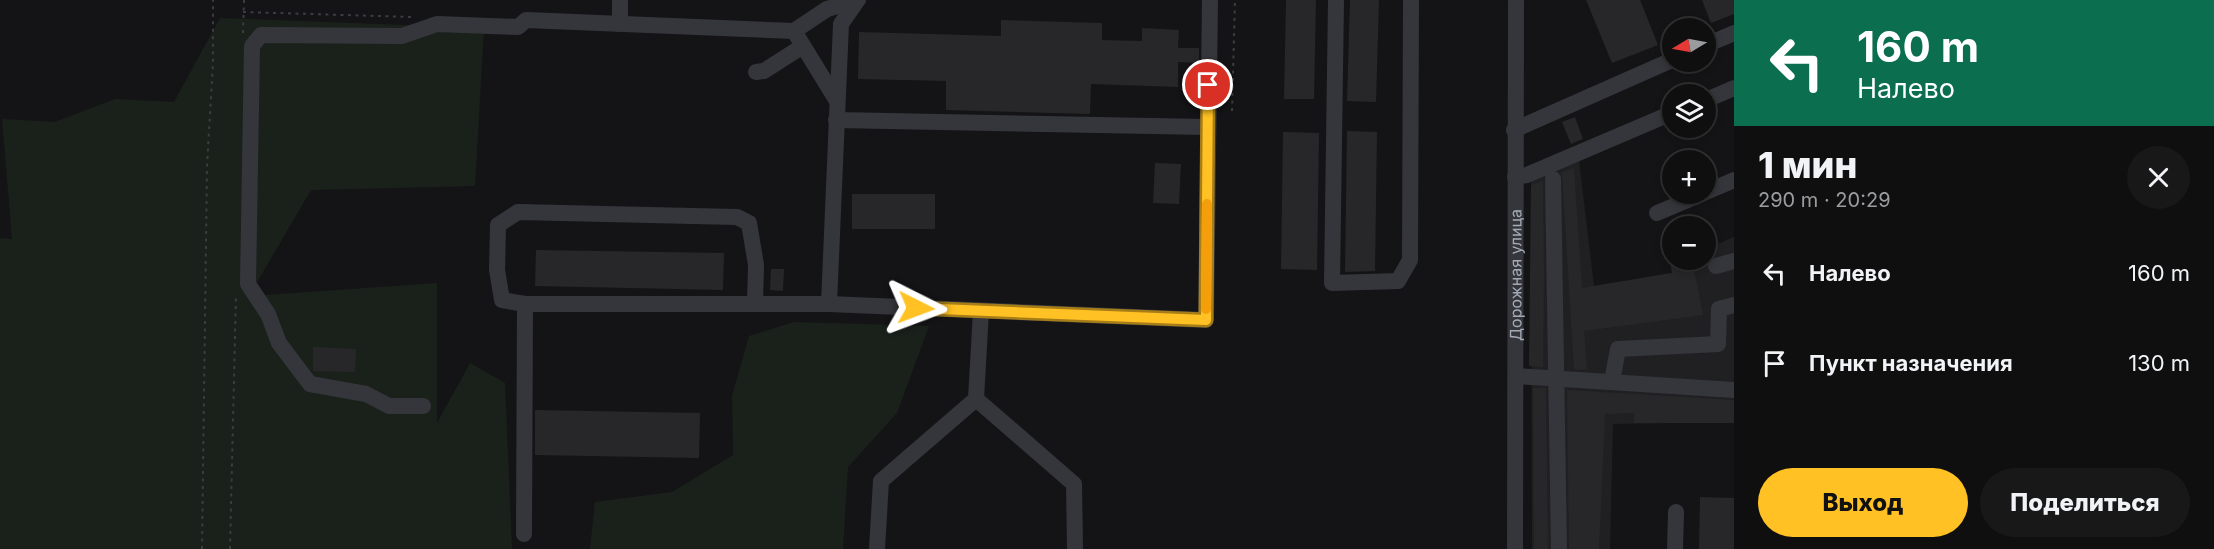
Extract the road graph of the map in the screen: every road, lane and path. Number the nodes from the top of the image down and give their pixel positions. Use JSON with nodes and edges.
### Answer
{"nodes":[{"id":1,"x":213,"y":0,"type":"edge"},
{"id":2,"x":620,"y":0,"type":"edge"},
{"id":3,"x":1210,"y":0,"type":"edge"},
{"id":4,"x":1235,"y":0,"type":"edge"},
{"id":5,"x":1336,"y":0,"type":"edge"},
{"id":6,"x":1411,"y":0,"type":"edge"},
{"id":7,"x":1516,"y":0,"type":"edge"},
{"id":8,"x":857,"y":1,"type":"edge"},
{"id":9,"x":243,"y":12,"type":"dead end"},
{"id":10,"x":420,"y":17,"type":"dead end"},
{"id":11,"x":620,"y":24,"type":"junction"},
{"id":12,"x":794,"y":31,"type":"junction"},
{"id":13,"x":1734,"y":33,"type":"edge"},
{"id":14,"x":1716,"y":41,"type":"edge"},
{"id":15,"x":803,"y":46,"type":"junction"},
{"id":16,"x":1662,"y":64,"type":"edge"},
{"id":17,"x":756,"y":72,"type":"dead end"},
{"id":18,"x":1732,"y":94,"type":"edge"},
{"id":19,"x":1716,"y":98,"type":"edge"},
{"id":20,"x":837,"y":101,"type":"junction"},
{"id":21,"x":1232,"y":111,"type":"dead end"},
{"id":22,"x":1662,"y":117,"type":"edge"},
{"id":23,"x":836,"y":120,"type":"junction"},
{"id":24,"x":1207,"y":127,"type":"junction"},
{"id":25,"x":1514,"y":130,"type":"junction"},
{"id":26,"x":1515,"y":177,"type":"junction"},
{"id":27,"x":1553,"y":179,"type":"dead end"},
{"id":28,"x":1734,"y":180,"type":"edge"},
{"id":29,"x":1716,"y":188,"type":"edge"},
{"id":30,"x":1678,"y":204,"type":"edge"},
{"id":31,"x":1657,"y":213,"type":"dead end"},
{"id":32,"x":1734,"y":261,"type":"edge"},
{"id":33,"x":1716,"y":266,"type":"dead end"},
{"id":34,"x":755,"y":303,"type":"junction"},
{"id":35,"x":525,"y":304,"type":"junction"},
{"id":36,"x":829,"y":304,"type":"junction"},
{"id":37,"x":1734,"y":305,"type":"edge"},
{"id":38,"x":981,"y":311,"type":"junction"},
{"id":39,"x":1516,"y":376,"type":"junction"},
{"id":40,"x":1556,"y":377,"type":"junction"},
{"id":41,"x":1612,"y":381,"type":"junction"},
{"id":42,"x":1734,"y":390,"type":"edge"},
{"id":43,"x":976,"y":399,"type":"junction"},
{"id":44,"x":423,"y":406,"type":"dead end"},
{"id":45,"x":1676,"y":512,"type":"dead end"},
{"id":46,"x":524,"y":534,"type":"dead end"},
{"id":47,"x":202,"y":549,"type":"edge"},
{"id":48,"x":877,"y":549,"type":"edge"},
{"id":49,"x":1075,"y":549,"type":"edge"},
{"id":50,"x":1515,"y":549,"type":"edge"},
{"id":51,"x":1559,"y":549,"type":"edge"},
{"id":52,"x":1676,"y":549,"type":"edge"}],
"edges":[{"from":1,"to":47,"type":"path"},
{"from":2,"to":11,"type":"street"},
{"from":3,"to":24,"type":"street"},
{"from":4,"to":21,"type":"path"},
{"from":5,"to":6,"type":"street"},
{"from":7,"to":25,"type":"street","name":"Дорожная улица"},
{"from":8,"to":12,"type":"street"},
{"from":8,"to":20,"type":"street"},
{"from":9,"to":10,"type":"path"},
{"from":11,"to":12,"type":"street"},
{"from":11,"to":44,"type":"street"},
{"from":12,"to":15,"type":"street"},
{"from":13,"to":14,"type":"street"},
{"from":15,"to":17,"type":"street"},
{"from":15,"to":20,"type":"street"},
{"from":16,"to":25,"type":"street"},
{"from":18,"to":19,"type":"street"},
{"from":20,"to":23,"type":"street"},
{"from":22,"to":26,"type":"street"},
{"from":23,"to":24,"type":"street"},
{"from":23,"to":36,"type":"street"},
{"from":24,"to":38,"type":"street"},
{"from":25,"to":26,"type":"street","name":"Дорожная улица"},
{"from":26,"to":39,"type":"street","name":"Дорожная улица"},
{"from":27,"to":40,"type":"street"},
{"from":28,"to":29,"type":"street"},
{"from":30,"to":31,"type":"street"},
{"from":32,"to":33,"type":"street"},
{"from":34,"to":35,"type":"street"},
{"from":34,"to":35,"type":"street"},
{"from":34,"to":36,"type":"street"},
{"from":35,"to":46,"type":"street"},
{"from":36,"to":38,"type":"street"},
{"from":37,"to":41,"type":"street"},
{"from":38,"to":43,"type":"street"},
{"from":39,"to":40,"type":"street"},
{"from":39,"to":50,"type":"street","name":"Дорожная улица"},
{"from":40,"to":41,"type":"street"},
{"from":40,"to":51,"type":"street"},
{"from":41,"to":42,"type":"street"},
{"from":43,"to":48,"type":"street"},
{"from":43,"to":49,"type":"street"},
{"from":45,"to":52,"type":"street"}]}
